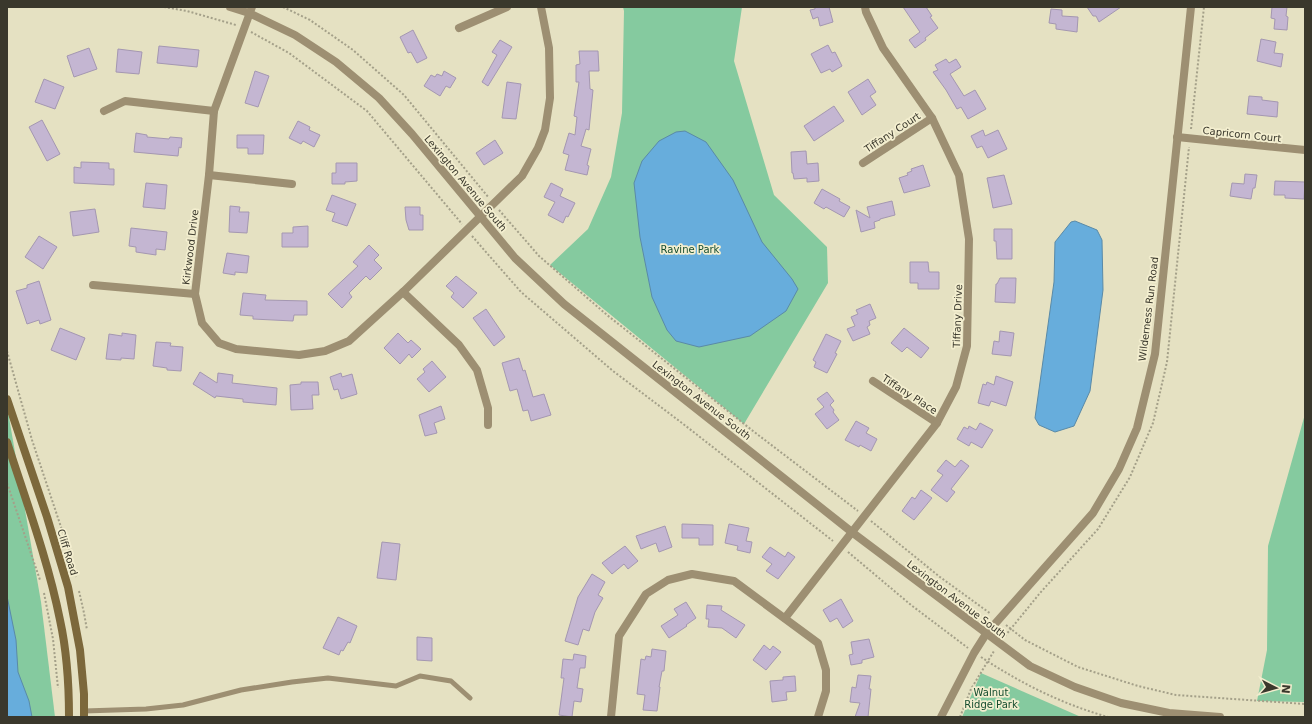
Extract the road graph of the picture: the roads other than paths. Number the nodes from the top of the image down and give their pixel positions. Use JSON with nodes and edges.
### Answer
{"nodes":[{"id":1,"x":230,"y":7,"type":"edge"},
{"id":2,"x":507,"y":7,"type":"edge"},
{"id":3,"x":542,"y":7,"type":"edge"},
{"id":4,"x":865,"y":7,"type":"edge"},
{"id":5,"x":1191,"y":7,"type":"edge"},
{"id":6,"x":251,"y":10,"type":"edge"},
{"id":7,"x":459,"y":28,"type":"dead end"},
{"id":8,"x":104,"y":111,"type":"dead end"},
{"id":9,"x":214,"y":111,"type":"junction"},
{"id":10,"x":932,"y":118,"type":"junction"},
{"id":11,"x":1177,"y":137,"type":"junction"},
{"id":12,"x":1305,"y":148,"type":"edge"},
{"id":13,"x":863,"y":163,"type":"dead end"},
{"id":14,"x":208,"y":175,"type":"junction"},
{"id":15,"x":292,"y":184,"type":"dead end"},
{"id":16,"x":479,"y":216,"type":"junction"},
{"id":17,"x":93,"y":285,"type":"dead end"},
{"id":18,"x":402,"y":292,"type":"junction"},
{"id":19,"x":194,"y":294,"type":"junction"},
{"id":20,"x":873,"y":381,"type":"dead end"},
{"id":21,"x":7,"y":399,"type":"edge"},
{"id":22,"x":937,"y":423,"type":"junction"},
{"id":23,"x":488,"y":425,"type":"dead end"},
{"id":24,"x":7,"y":442,"type":"edge"},
{"id":25,"x":853,"y":533,"type":"junction"},
{"id":26,"x":785,"y":618,"type":"junction"},
{"id":27,"x":986,"y":634,"type":"junction"},
{"id":28,"x":470,"y":698,"type":"dead end"},
{"id":29,"x":84,"y":714,"type":"edge"},
{"id":30,"x":69,"y":717,"type":"edge"},
{"id":31,"x":611,"y":717,"type":"edge"},
{"id":32,"x":818,"y":717,"type":"edge"},
{"id":33,"x":941,"y":717,"type":"edge"},
{"id":34,"x":1220,"y":717,"type":"edge"}],
"edges":[{"from":1,"to":6,"type":"street","name":"Lexington Avenue South"},
{"from":2,"to":7,"type":"street"},
{"from":3,"to":16,"type":"street","name":"Kirkwood Drive"},
{"from":4,"to":10,"type":"street","name":"Tiffany Drive"},
{"from":5,"to":11,"type":"street","name":"Wilderness Run Road"},
{"from":6,"to":9,"type":"street","name":"Kirkwood Drive"},
{"from":6,"to":16,"type":"street","name":"Lexington Avenue South"},
{"from":8,"to":9,"type":"street"},
{"from":9,"to":14,"type":"street","name":"Kirkwood Drive"},
{"from":10,"to":13,"type":"street","name":"Tiffany Court"},
{"from":10,"to":22,"type":"street","name":"Tiffany Drive"},
{"from":11,"to":12,"type":"street","name":"Capricorn Court"},
{"from":11,"to":27,"type":"street","name":"Wilderness Run Road"},
{"from":14,"to":15,"type":"street"},
{"from":14,"to":19,"type":"street","name":"Kirkwood Drive"},
{"from":16,"to":18,"type":"street","name":"Kirkwood Drive"},
{"from":16,"to":25,"type":"street","name":"Lexington Avenue South"},
{"from":17,"to":19,"type":"street"},
{"from":18,"to":19,"type":"street","name":"Kirkwood Drive"},
{"from":18,"to":23,"type":"street"},
{"from":20,"to":22,"type":"street","name":"Tiffany Place"},
{"from":21,"to":29,"type":"main road","name":"Cliff Road"},
{"from":22,"to":25,"type":"street","name":"Tiffany Drive"},
{"from":24,"to":30,"type":"main road"},
{"from":25,"to":26,"type":"street","name":"Tiffany Drive"},
{"from":25,"to":27,"type":"street","name":"Lexington Avenue South"},
{"from":26,"to":31,"type":"street"},
{"from":26,"to":32,"type":"street"},
{"from":27,"to":33,"type":"street","name":"Wilderness Run Road"},
{"from":27,"to":34,"type":"street","name":"Lexington Avenue South"},
{"from":28,"to":29,"type":"lane"}]}
